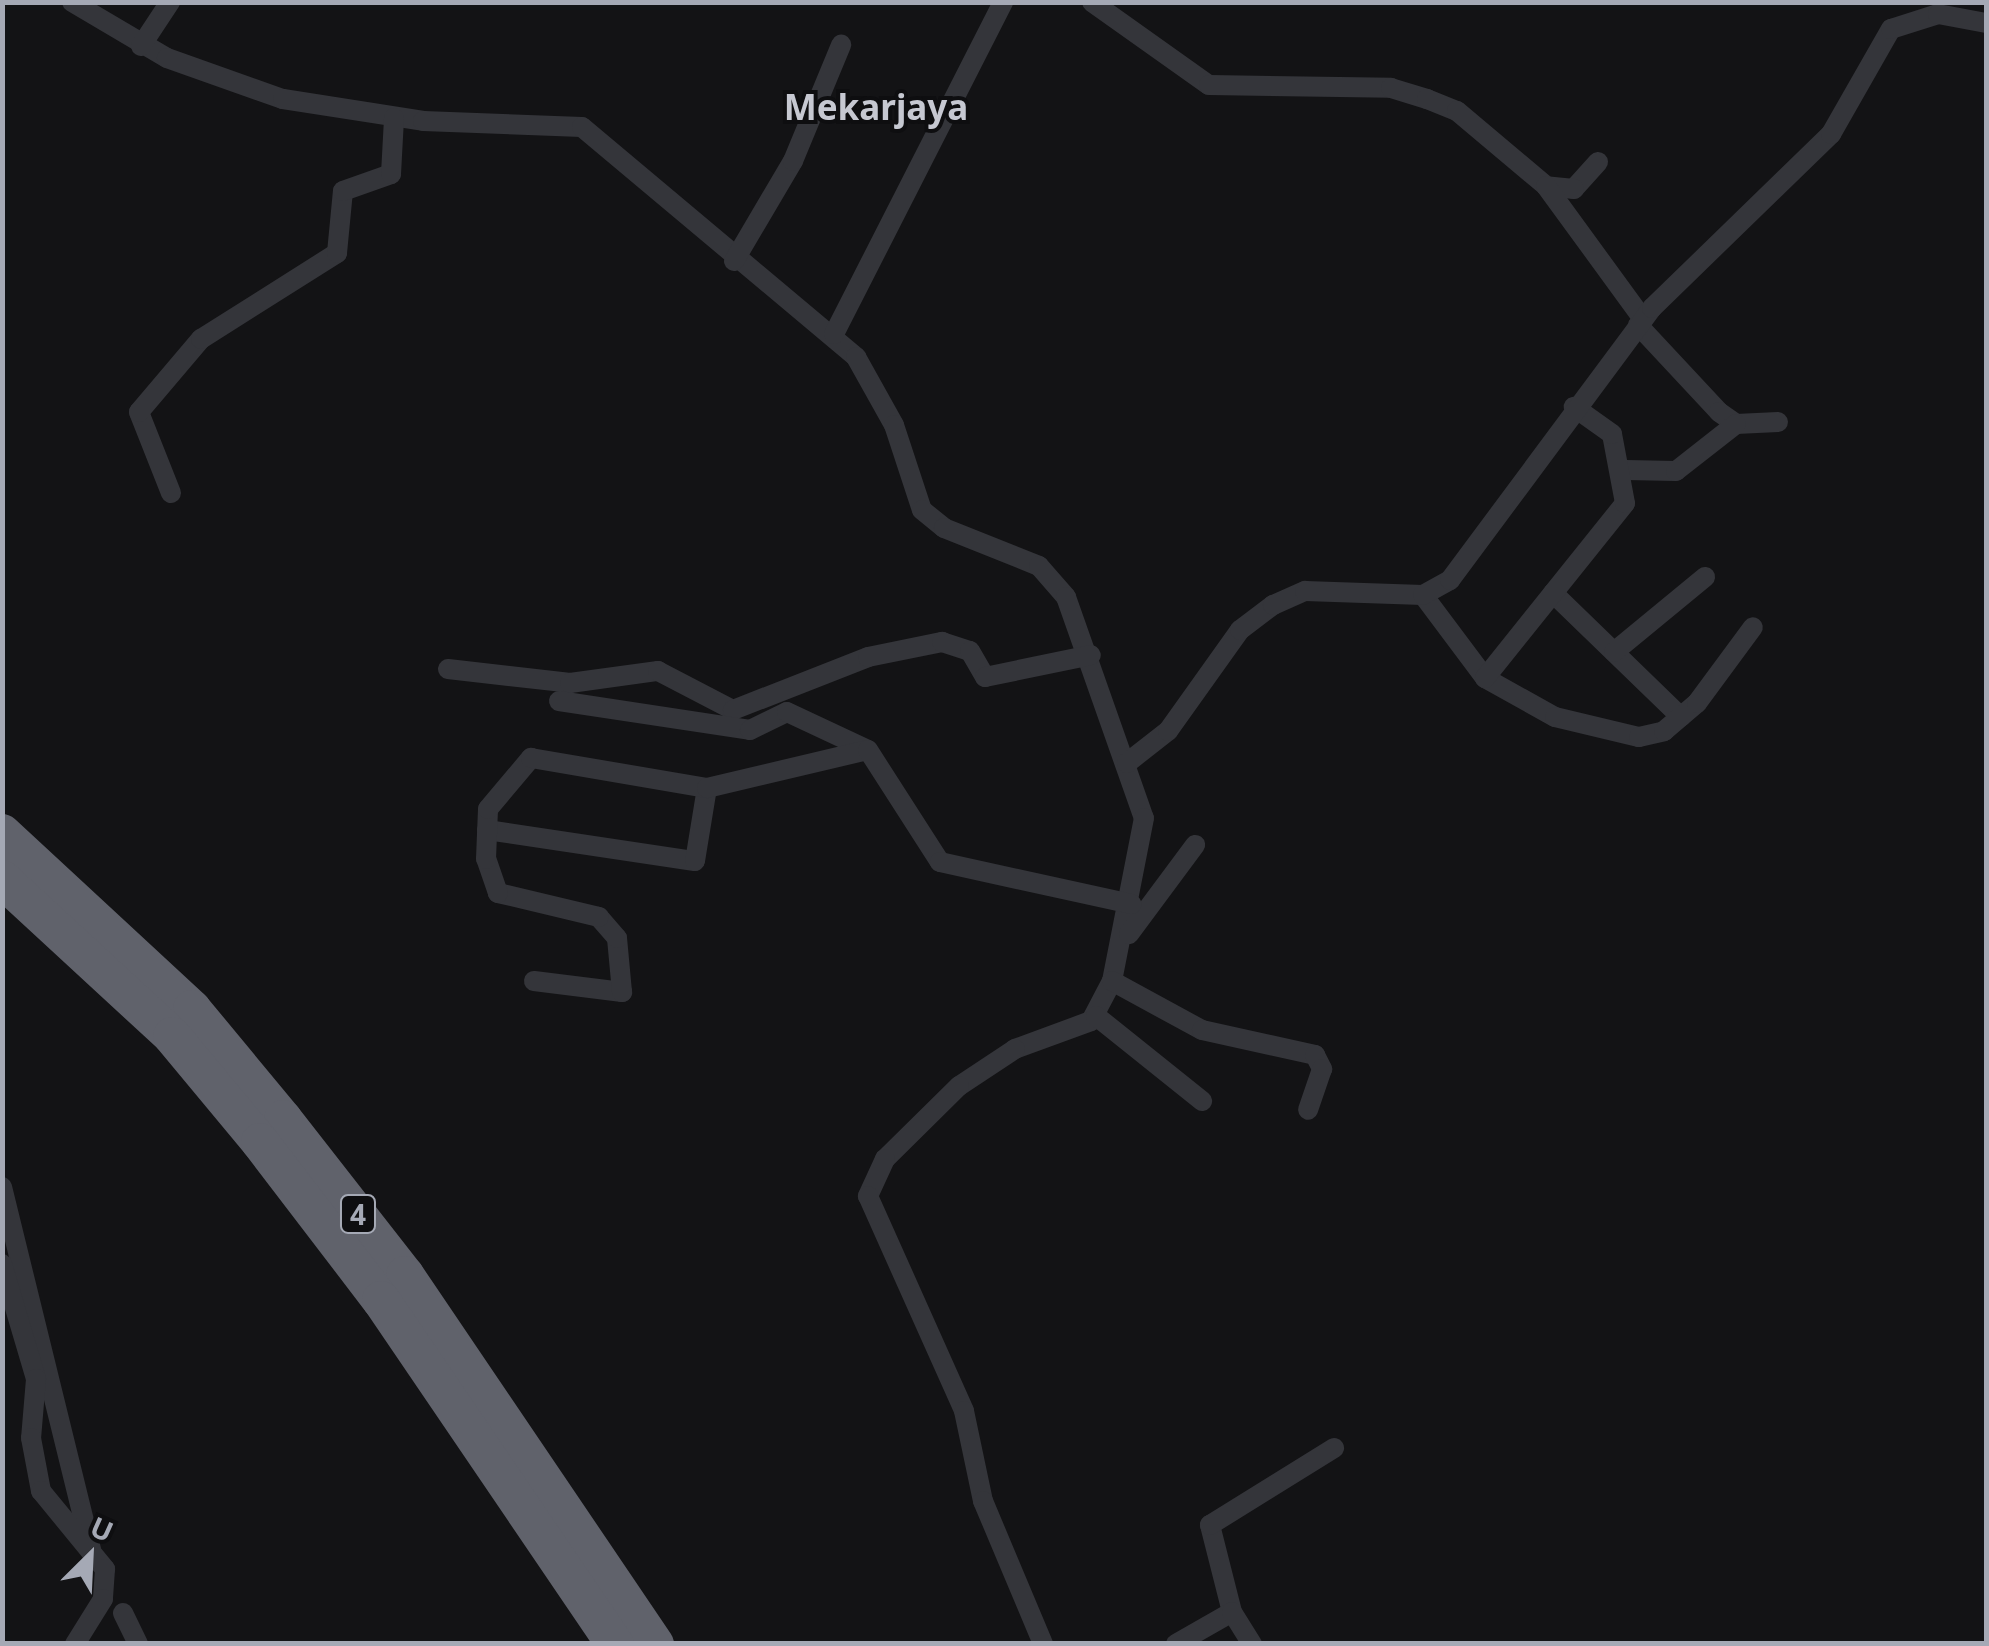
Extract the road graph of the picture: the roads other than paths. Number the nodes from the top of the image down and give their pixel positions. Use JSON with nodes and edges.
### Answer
{"nodes":[{"id":1,"x":72,"y":2,"type":"edge"},
{"id":2,"x":170,"y":2,"type":"edge"},
{"id":3,"x":1003,"y":2,"type":"edge"},
{"id":4,"x":1092,"y":2,"type":"edge"},
{"id":5,"x":1986,"y":23,"type":"edge"},
{"id":6,"x":841,"y":44,"type":"dead end"},
{"id":7,"x":140,"y":46,"type":"junction"},
{"id":8,"x":394,"y":118,"type":"junction"},
{"id":9,"x":1598,"y":162,"type":"dead end"},
{"id":10,"x":1546,"y":186,"type":"junction"},
{"id":11,"x":734,"y":261,"type":"junction"},
{"id":12,"x":1640,"y":322,"type":"junction"},
{"id":13,"x":834,"y":334,"type":"junction"},
{"id":14,"x":1574,"y":407,"type":"junction"},
{"id":15,"x":1778,"y":422,"type":"dead end"},
{"id":16,"x":1736,"y":424,"type":"junction"},
{"id":17,"x":1626,"y":470,"type":"junction"},
{"id":18,"x":171,"y":494,"type":"dead end"},
{"id":19,"x":1705,"y":578,"type":"dead end"},
{"id":20,"x":1553,"y":593,"type":"junction"},
{"id":21,"x":1423,"y":595,"type":"junction"},
{"id":22,"x":1753,"y":627,"type":"dead end"},
{"id":23,"x":1614,"y":652,"type":"junction"},
{"id":24,"x":1091,"y":655,"type":"junction"},
{"id":25,"x":448,"y":670,"type":"dead end"},
{"id":26,"x":1485,"y":678,"type":"junction"},
{"id":27,"x":560,"y":701,"type":"dead end"},
{"id":28,"x":1680,"y":717,"type":"junction"},
{"id":29,"x":868,"y":750,"type":"junction"},
{"id":30,"x":1128,"y":763,"type":"junction"},
{"id":31,"x":706,"y":788,"type":"junction"},
{"id":32,"x":487,"y":830,"type":"junction"},
{"id":33,"x":2,"y":834,"type":"edge"},
{"id":34,"x":1195,"y":845,"type":"dead end"},
{"id":35,"x":2,"y":879,"type":"edge"},
{"id":36,"x":1131,"y":904,"type":"junction"},
{"id":37,"x":1125,"y":939,"type":"junction"},
{"id":38,"x":534,"y":981,"type":"dead end"},
{"id":39,"x":1112,"y":981,"type":"junction"},
{"id":40,"x":1096,"y":1016,"type":"junction"},
{"id":41,"x":1202,"y":1100,"type":"dead end"},
{"id":42,"x":1308,"y":1110,"type":"dead end"},
{"id":43,"x":2,"y":1187,"type":"edge"},
{"id":44,"x":2,"y":1264,"type":"edge"},
{"id":45,"x":10,"y":1327,"type":"edge"},
{"id":46,"x":1334,"y":1448,"type":"dead end"},
{"id":47,"x":92,"y":1554,"type":"junction"},
{"id":48,"x":1232,"y":1612,"type":"junction"},
{"id":49,"x":123,"y":1614,"type":"dead end"},
{"id":50,"x":75,"y":1644,"type":"edge"},
{"id":51,"x":138,"y":1644,"type":"edge"},
{"id":52,"x":614,"y":1644,"type":"edge"},
{"id":53,"x":655,"y":1644,"type":"edge"},
{"id":54,"x":1043,"y":1644,"type":"edge"},
{"id":55,"x":1176,"y":1644,"type":"edge"},
{"id":56,"x":1252,"y":1644,"type":"edge"}],
"edges":[{"from":1,"to":7,"type":"street"},
{"from":2,"to":7,"type":"street"},
{"from":3,"to":13,"type":"street"},
{"from":4,"to":10,"type":"street"},
{"from":5,"to":12,"type":"street"},
{"from":6,"to":11,"type":"street"},
{"from":7,"to":8,"type":"street"},
{"from":8,"to":11,"type":"street"},
{"from":8,"to":18,"type":"street"},
{"from":9,"to":10,"type":"street"},
{"from":10,"to":12,"type":"street"},
{"from":11,"to":13,"type":"street"},
{"from":12,"to":14,"type":"street"},
{"from":12,"to":16,"type":"street"},
{"from":13,"to":24,"type":"street"},
{"from":14,"to":17,"type":"street"},
{"from":14,"to":21,"type":"street"},
{"from":15,"to":16,"type":"street"},
{"from":16,"to":17,"type":"street"},
{"from":17,"to":20,"type":"street"},
{"from":19,"to":23,"type":"street"},
{"from":20,"to":23,"type":"street"},
{"from":20,"to":26,"type":"street"},
{"from":21,"to":26,"type":"street"},
{"from":21,"to":30,"type":"street"},
{"from":22,"to":28,"type":"street"},
{"from":23,"to":28,"type":"street"},
{"from":24,"to":25,"type":"street"},
{"from":24,"to":30,"type":"street"},
{"from":26,"to":28,"type":"street"},
{"from":27,"to":29,"type":"street"},
{"from":29,"to":31,"type":"street"},
{"from":29,"to":36,"type":"street"},
{"from":30,"to":36,"type":"street"},
{"from":31,"to":32,"type":"street"},
{"from":31,"to":32,"type":"street"},
{"from":32,"to":38,"type":"street"},
{"from":33,"to":53,"type":"highway","number":"4"},
{"from":34,"to":37,"type":"street"},
{"from":35,"to":52,"type":"highway","number":"4"},
{"from":36,"to":37,"type":"street"},
{"from":37,"to":39,"type":"street"},
{"from":39,"to":40,"type":"street"},
{"from":39,"to":42,"type":"street"},
{"from":40,"to":41,"type":"street"},
{"from":40,"to":54,"type":"street"},
{"from":43,"to":47,"type":"street"},
{"from":44,"to":45,"type":"street"},
{"from":45,"to":47,"type":"street"},
{"from":46,"to":48,"type":"street"},
{"from":47,"to":50,"type":"street"},
{"from":48,"to":55,"type":"street"},
{"from":48,"to":56,"type":"street"},
{"from":49,"to":51,"type":"street"}]}
